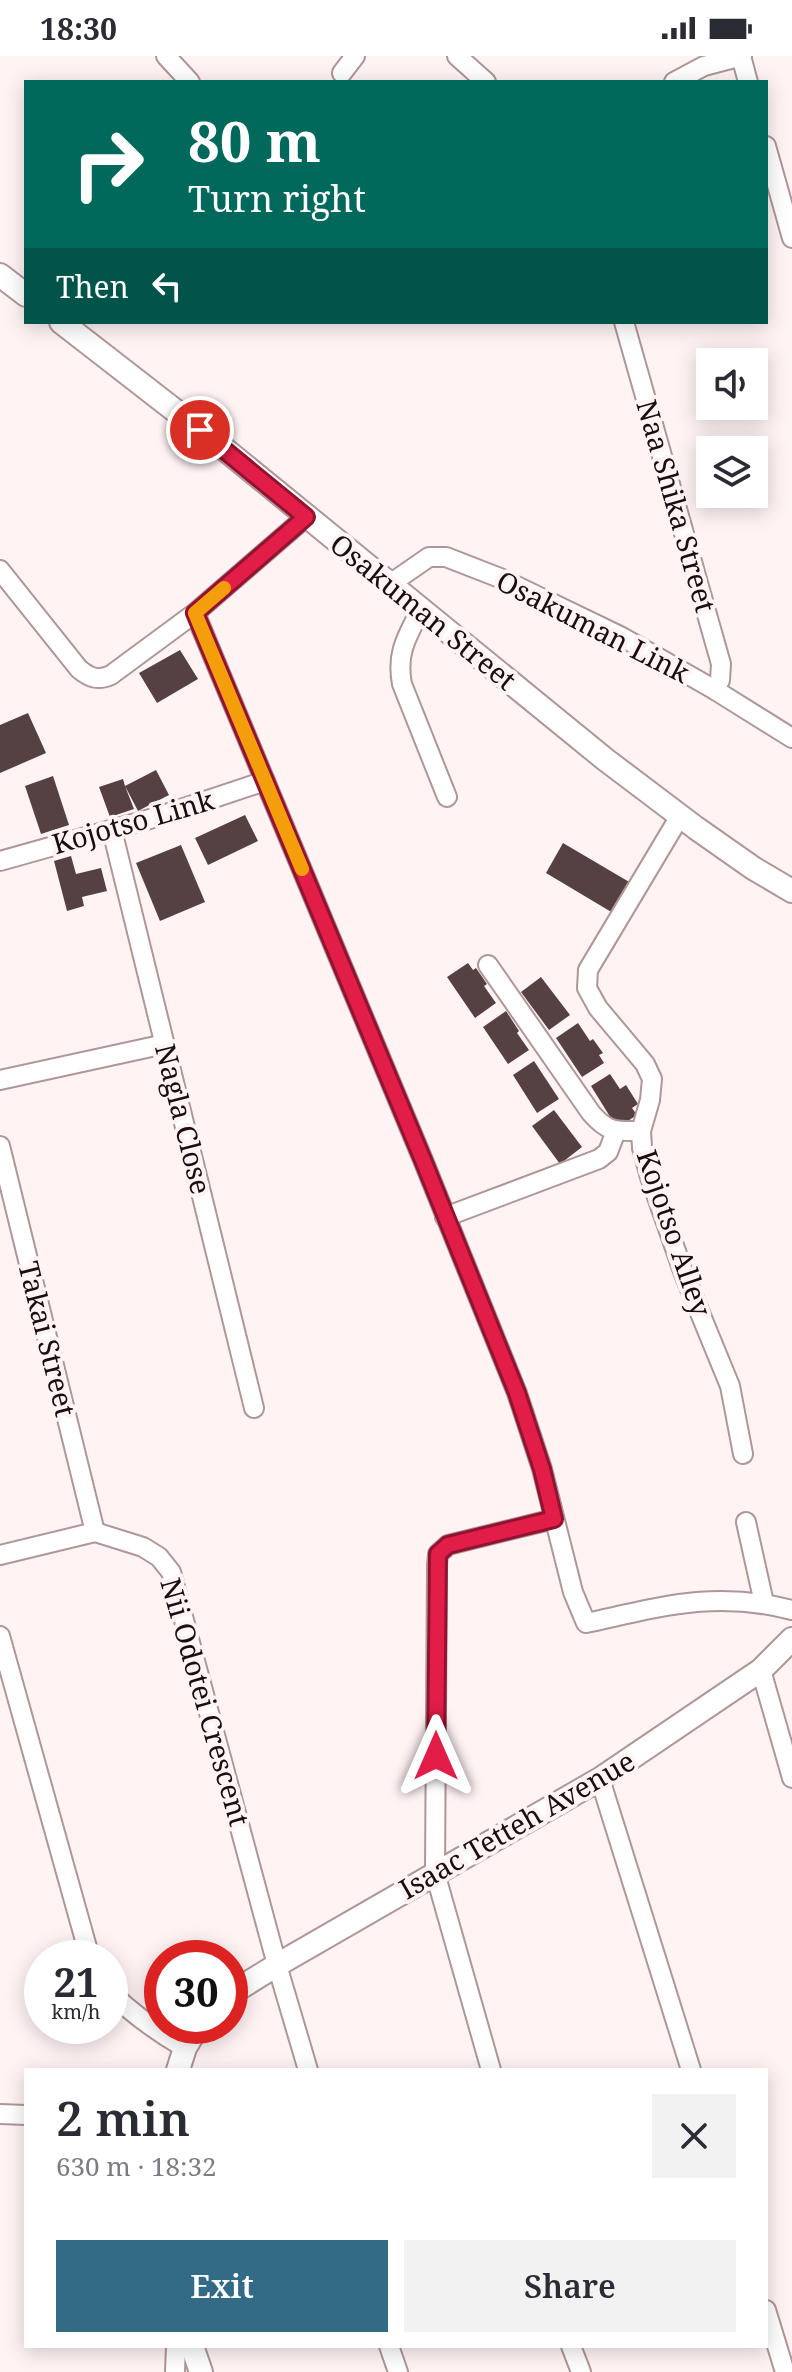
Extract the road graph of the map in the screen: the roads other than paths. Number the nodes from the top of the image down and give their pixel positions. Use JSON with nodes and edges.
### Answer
{"nodes":[{"id":1,"x":166,"y":56,"type":"edge"},
{"id":2,"x":355,"y":56,"type":"edge"},
{"id":3,"x":457,"y":56,"type":"edge"},
{"id":4,"x":741,"y":56,"type":"edge"},
{"id":5,"x":700,"y":61,"type":"edge"},
{"id":6,"x":342,"y":73,"type":"dead end"},
{"id":7,"x":188,"y":80,"type":"edge"},
{"id":8,"x":484,"y":80,"type":"edge"},
{"id":9,"x":676,"y":80,"type":"edge"},
{"id":10,"x":747,"y":80,"type":"edge"},
{"id":11,"x":768,"y":153,"type":"edge"},
{"id":12,"x":792,"y":238,"type":"edge"},
{"id":13,"x":0,"y":275,"type":"edge"},
{"id":14,"x":24,"y":293,"type":"edge"},
{"id":15,"x":64,"y":324,"type":"edge"},
{"id":16,"x":625,"y":324,"type":"edge"},
{"id":17,"x":306,"y":517,"type":"junction"},
{"id":18,"x":0,"y":570,"type":"edge"},
{"id":19,"x":390,"y":584,"type":"junction"},
{"id":20,"x":421,"y":609,"type":"junction"},
{"id":21,"x":195,"y":613,"type":"junction"},
{"id":22,"x":715,"y":690,"type":"junction"},
{"id":23,"x":792,"y":738,"type":"edge"},
{"id":24,"x":265,"y":781,"type":"junction"},
{"id":25,"x":447,"y":797,"type":"dead end"},
{"id":26,"x":680,"y":816,"type":"junction"},
{"id":27,"x":112,"y":830,"type":"junction"},
{"id":28,"x":0,"y":861,"type":"edge"},
{"id":29,"x":792,"y":891,"type":"edge"},
{"id":30,"x":488,"y":965,"type":"dead end"},
{"id":31,"x":165,"y":1044,"type":"junction"},
{"id":32,"x":0,"y":1080,"type":"edge"},
{"id":33,"x":616,"y":1131,"type":"junction"},
{"id":34,"x":641,"y":1131,"type":"junction"},
{"id":35,"x":0,"y":1146,"type":"edge"},
{"id":36,"x":445,"y":1217,"type":"junction"},
{"id":37,"x":254,"y":1408,"type":"dead end"},
{"id":38,"x":743,"y":1454,"type":"dead end"},
{"id":39,"x":554,"y":1519,"type":"junction"},
{"id":40,"x":746,"y":1522,"type":"dead end"},
{"id":41,"x":95,"y":1532,"type":"junction"},
{"id":42,"x":0,"y":1555,"type":"edge"},
{"id":43,"x":764,"y":1603,"type":"junction"},
{"id":44,"x":792,"y":1610,"type":"edge"},
{"id":45,"x":0,"y":1636,"type":"edge"},
{"id":46,"x":792,"y":1639,"type":"edge"},
{"id":47,"x":761,"y":1670,"type":"junction"},
{"id":48,"x":792,"y":1778,"type":"edge"},
{"id":49,"x":600,"y":1779,"type":"junction"},
{"id":50,"x":435,"y":1873,"type":"junction"},
{"id":51,"x":85,"y":1940,"type":"edge"},
{"id":52,"x":277,"y":1965,"type":"junction"},
{"id":53,"x":248,"y":1983,"type":"edge"},
{"id":54,"x":128,"y":2010,"type":"edge"},
{"id":55,"x":187,"y":2044,"type":"edge"},
{"id":56,"x":185,"y":2048,"type":"junction"},
{"id":57,"x":179,"y":2068,"type":"edge"},
{"id":58,"x":307,"y":2068,"type":"edge"},
{"id":59,"x":490,"y":2068,"type":"edge"},
{"id":60,"x":690,"y":2068,"type":"edge"},
{"id":61,"x":0,"y":2114,"type":"edge"},
{"id":62,"x":24,"y":2115,"type":"edge"},
{"id":63,"x":768,"y":2317,"type":"edge"},
{"id":64,"x":176,"y":2348,"type":"edge"},
{"id":65,"x":193,"y":2348,"type":"edge"},
{"id":66,"x":390,"y":2348,"type":"edge"},
{"id":67,"x":572,"y":2348,"type":"edge"},
{"id":68,"x":175,"y":2372,"type":"edge"},
{"id":69,"x":201,"y":2372,"type":"edge"},
{"id":70,"x":398,"y":2372,"type":"edge"},
{"id":71,"x":581,"y":2372,"type":"edge"},
{"id":72,"x":785,"y":2372,"type":"edge"}],
"edges":[{"from":1,"to":7,"type":"street"},
{"from":2,"to":6,"type":"street"},
{"from":3,"to":8,"type":"street"},
{"from":4,"to":5,"type":"street"},
{"from":4,"to":10,"type":"street"},
{"from":5,"to":9,"type":"street"},
{"from":11,"to":12,"type":"street"},
{"from":13,"to":14,"type":"street"},
{"from":15,"to":17,"type":"street","name":"Osakuman Street"},
{"from":16,"to":22,"type":"street","name":"Naa Shika Street"},
{"from":17,"to":19,"type":"street","name":"Osakuman Street"},
{"from":17,"to":21,"type":"street"},
{"from":18,"to":21,"type":"street"},
{"from":19,"to":20,"type":"street","name":"Osakuman Street"},
{"from":19,"to":22,"type":"street","name":"Osakuman Link"},
{"from":20,"to":25,"type":"street"},
{"from":20,"to":26,"type":"street","name":"Osakuman Street"},
{"from":21,"to":24,"type":"street"},
{"from":22,"to":23,"type":"street","name":"Osakuman Link"},
{"from":24,"to":27,"type":"street","name":"Kojotso Link"},
{"from":24,"to":36,"type":"street"},
{"from":26,"to":29,"type":"street","name":"Osakuman Street"},
{"from":26,"to":34,"type":"street","name":"Kojotso Alley"},
{"from":27,"to":28,"type":"street","name":"Kojotso Link"},
{"from":27,"to":31,"type":"street","name":"Nagla Close"},
{"from":30,"to":33,"type":"street"},
{"from":31,"to":32,"type":"street"},
{"from":31,"to":37,"type":"street","name":"Nagla Close"},
{"from":33,"to":34,"type":"street"},
{"from":33,"to":36,"type":"street"},
{"from":34,"to":38,"type":"street","name":"Kojotso Alley"},
{"from":35,"to":41,"type":"street","name":"Takai Street"},
{"from":36,"to":39,"type":"street"},
{"from":39,"to":43,"type":"street"},
{"from":39,"to":50,"type":"street"},
{"from":40,"to":43,"type":"street"},
{"from":41,"to":42,"type":"street"},
{"from":41,"to":52,"type":"street","name":"Nii Odotei Crescent"},
{"from":43,"to":44,"type":"street"},
{"from":45,"to":51,"type":"street"},
{"from":46,"to":47,"type":"street","name":"Isaac Tetteh Avenue"},
{"from":47,"to":48,"type":"street"},
{"from":47,"to":49,"type":"street","name":"Isaac Tetteh Avenue"},
{"from":49,"to":50,"type":"street","name":"Isaac Tetteh Avenue"},
{"from":49,"to":60,"type":"street"},
{"from":50,"to":52,"type":"street","name":"Isaac Tetteh Avenue"},
{"from":50,"to":59,"type":"street"},
{"from":52,"to":53,"type":"street","name":"Isaac Tetteh Avenue"},
{"from":52,"to":58,"type":"street","name":"Nii Odotei Crescent"},
{"from":54,"to":56,"type":"street"},
{"from":55,"to":56,"type":"street"},
{"from":56,"to":57,"type":"street"},
{"from":61,"to":62,"type":"street"},
{"from":63,"to":72,"type":"street"},
{"from":64,"to":68,"type":"street"},
{"from":65,"to":69,"type":"street"},
{"from":66,"to":70,"type":"street"},
{"from":67,"to":71,"type":"street"}]}
